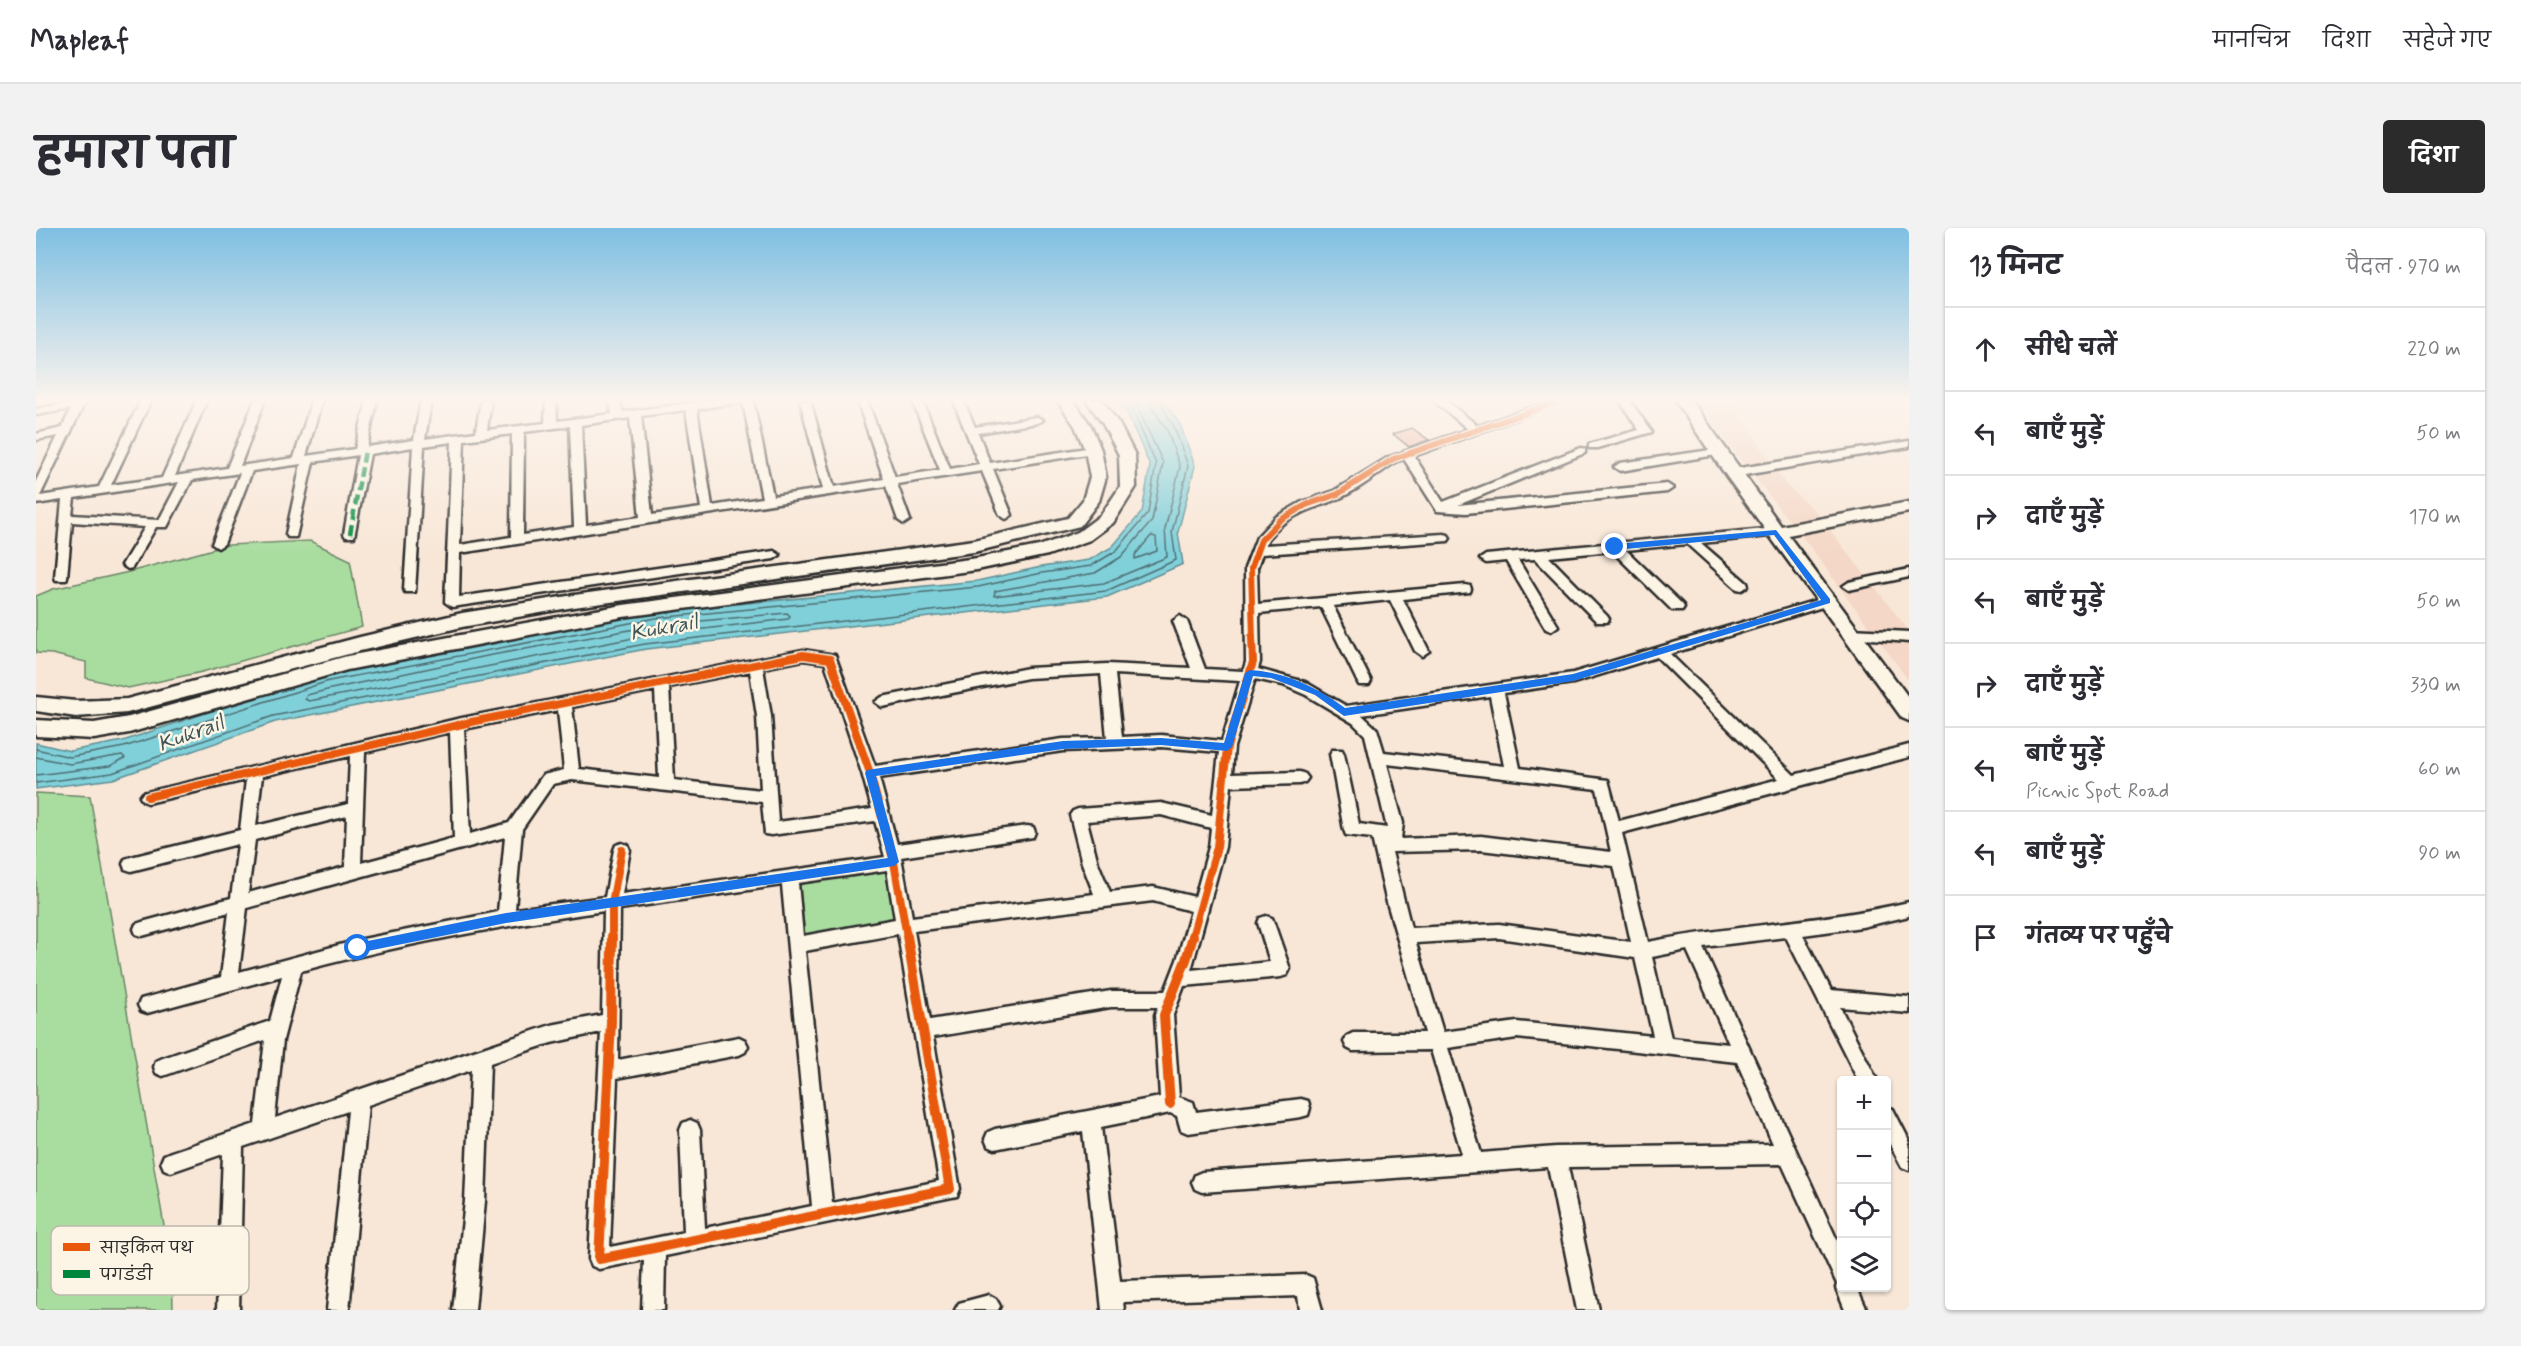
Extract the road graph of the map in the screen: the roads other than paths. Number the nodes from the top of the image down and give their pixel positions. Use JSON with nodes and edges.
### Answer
{"nodes":[{"id":1,"x":56,"y":450,"type":"edge"},
{"id":2,"x":122,"y":450,"type":"edge"},
{"id":3,"x":180,"y":450,"type":"edge"},
{"id":4,"x":240,"y":450,"type":"edge"},
{"id":5,"x":305,"y":450,"type":"edge"},
{"id":6,"x":372,"y":450,"type":"edge"},
{"id":7,"x":419,"y":450,"type":"edge"},
{"id":8,"x":458,"y":450,"type":"edge"},
{"id":9,"x":518,"y":450,"type":"edge"},
{"id":10,"x":576,"y":450,"type":"edge"},
{"id":11,"x":639,"y":450,"type":"edge"},
{"id":12,"x":698,"y":450,"type":"edge"},
{"id":13,"x":758,"y":450,"type":"edge"},
{"id":14,"x":818,"y":450,"type":"edge"},
{"id":15,"x":878,"y":450,"type":"edge"},
{"id":16,"x":937,"y":450,"type":"edge"},
{"id":17,"x":981,"y":450,"type":"edge"},
{"id":18,"x":1090,"y":450,"type":"edge"},
{"id":19,"x":1093,"y":450,"type":"edge"},
{"id":20,"x":1125,"y":450,"type":"edge"},
{"id":21,"x":1417,"y":450,"type":"edge"},
{"id":22,"x":1870,"y":450,"type":"edge"},
{"id":23,"x":1581,"y":451,"type":"dead end"},
{"id":24,"x":363,"y":452,"type":"junction"},
{"id":25,"x":1718,"y":452,"type":"joint"},
{"id":26,"x":1407,"y":454,"type":"junction"},
{"id":27,"x":303,"y":460,"type":"junction"},
{"id":28,"x":987,"y":466,"type":"junction"},
{"id":29,"x":1620,"y":467,"type":"dead end"},
{"id":30,"x":247,"y":468,"type":"junction"},
{"id":31,"x":232,"y":471,"type":"junction"},
{"id":32,"x":946,"y":472,"type":"junction"},
{"id":33,"x":1733,"y":473,"type":"junction"},
{"id":34,"x":188,"y":477,"type":"junction"},
{"id":35,"x":167,"y":480,"type":"junction"},
{"id":36,"x":888,"y":481,"type":"junction"},
{"id":37,"x":1667,"y":488,"type":"dead end"},
{"id":38,"x":103,"y":490,"type":"junction"},
{"id":39,"x":829,"y":490,"type":"junction"},
{"id":40,"x":36,"y":493,"type":"edge"},
{"id":41,"x":68,"y":495,"type":"junction"},
{"id":42,"x":768,"y":499,"type":"junction"},
{"id":43,"x":36,"y":500,"type":"edge"},
{"id":44,"x":1909,"y":507,"type":"edge"},
{"id":45,"x":1442,"y":508,"type":"junction"},
{"id":46,"x":707,"y":509,"type":"junction"},
{"id":47,"x":1006,"y":515,"type":"dead end"},
{"id":48,"x":66,"y":518,"type":"junction"},
{"id":49,"x":646,"y":519,"type":"junction"},
{"id":50,"x":904,"y":520,"type":"dead end"},
{"id":51,"x":153,"y":523,"type":"junction"},
{"id":52,"x":580,"y":529,"type":"junction"},
{"id":53,"x":1776,"y":532,"type":"junction"},
{"id":54,"x":292,"y":534,"type":"dead end"},
{"id":55,"x":350,"y":534,"type":"dead end"},
{"id":56,"x":1444,"y":538,"type":"dead end"},
{"id":57,"x":517,"y":540,"type":"junction"},
{"id":58,"x":1690,"y":540,"type":"junction"},
{"id":59,"x":218,"y":544,"type":"dead end"},
{"id":60,"x":1615,"y":547,"type":"junction"},
{"id":61,"x":454,"y":550,"type":"junction"},
{"id":62,"x":1257,"y":550,"type":"junction"},
{"id":63,"x":1538,"y":554,"type":"junction"},
{"id":64,"x":774,"y":555,"type":"dead end"},
{"id":65,"x":1510,"y":556,"type":"junction"},
{"id":66,"x":1486,"y":559,"type":"dead end"},
{"id":67,"x":128,"y":565,"type":"dead end"},
{"id":68,"x":1909,"y":573,"type":"edge"},
{"id":69,"x":61,"y":577,"type":"dead end"},
{"id":70,"x":1743,"y":586,"type":"dead end"},
{"id":71,"x":1849,"y":586,"type":"dead end"},
{"id":72,"x":410,"y":589,"type":"dead end"},
{"id":73,"x":1465,"y":589,"type":"dead end"},
{"id":74,"x":1394,"y":595,"type":"junction"},
{"id":75,"x":1827,"y":601,"type":"junction"},
{"id":76,"x":1325,"y":602,"type":"junction"},
{"id":77,"x":1677,"y":607,"type":"dead end"},
{"id":78,"x":1251,"y":609,"type":"junction"},
{"id":79,"x":1602,"y":619,"type":"dead end"},
{"id":80,"x":1180,"y":621,"type":"dead end"},
{"id":81,"x":1551,"y":626,"type":"dead end"},
{"id":82,"x":1851,"y":634,"type":"junction"},
{"id":83,"x":1909,"y":637,"type":"edge"},
{"id":84,"x":1422,"y":651,"type":"dead end"},
{"id":85,"x":1660,"y":651,"type":"junction"},
{"id":86,"x":756,"y":665,"type":"junction"},
{"id":87,"x":1107,"y":669,"type":"junction"},
{"id":88,"x":1200,"y":674,"type":"junction"},
{"id":89,"x":1249,"y":674,"type":"junction"},
{"id":90,"x":1364,"y":681,"type":"dead end"},
{"id":91,"x":662,"y":684,"type":"junction"},
{"id":92,"x":1496,"y":689,"type":"junction"},
{"id":93,"x":882,"y":702,"type":"dead end"},
{"id":94,"x":564,"y":703,"type":"junction"},
{"id":95,"x":36,"y":704,"type":"edge"},
{"id":96,"x":1344,"y":712,"type":"junction"},
{"id":97,"x":1909,"y":713,"type":"edge"},
{"id":98,"x":457,"y":725,"type":"junction"},
{"id":99,"x":36,"y":728,"type":"edge"},
{"id":100,"x":1115,"y":743,"type":"junction"},
{"id":101,"x":1227,"y":747,"type":"junction"},
{"id":102,"x":358,"y":748,"type":"junction"},
{"id":103,"x":1909,"y":751,"type":"edge"},
{"id":104,"x":1337,"y":754,"type":"dead end"},
{"id":105,"x":1378,"y":757,"type":"junction"},
{"id":106,"x":255,"y":772,"type":"junction"},
{"id":107,"x":1513,"y":772,"type":"junction"},
{"id":108,"x":870,"y":773,"type":"junction"},
{"id":109,"x":572,"y":774,"type":"junction"},
{"id":110,"x":1300,"y":778,"type":"dead end"},
{"id":111,"x":1224,"y":780,"type":"junction"},
{"id":112,"x":1791,"y":782,"type":"junction"},
{"id":113,"x":667,"y":785,"type":"junction"},
{"id":114,"x":148,"y":797,"type":"dead end"},
{"id":115,"x":769,"y":797,"type":"junction"},
{"id":116,"x":356,"y":808,"type":"junction"},
{"id":117,"x":881,"y":814,"type":"junction"},
{"id":118,"x":1219,"y":824,"type":"junction"},
{"id":119,"x":514,"y":828,"type":"junction"},
{"id":120,"x":1613,"y":829,"type":"junction"},
{"id":121,"x":1027,"y":832,"type":"dead end"},
{"id":122,"x":247,"y":835,"type":"junction"},
{"id":123,"x":1381,"y":841,"type":"junction"},
{"id":124,"x":462,"y":842,"type":"junction"},
{"id":125,"x":622,"y":850,"type":"dead end"},
{"id":126,"x":892,"y":857,"type":"junction"},
{"id":127,"x":1621,"y":861,"type":"junction"},
{"id":128,"x":131,"y":864,"type":"dead end"},
{"id":129,"x":353,"y":872,"type":"junction"},
{"id":130,"x":789,"y":877,"type":"junction"},
{"id":131,"x":1104,"y":899,"type":"junction"},
{"id":132,"x":238,"y":903,"type":"junction"},
{"id":133,"x":612,"y":903,"type":"junction"},
{"id":134,"x":1201,"y":906,"type":"junction"},
{"id":135,"x":1909,"y":909,"type":"edge"},
{"id":136,"x":506,"y":918,"type":"junction"},
{"id":137,"x":1266,"y":923,"type":"dead end"},
{"id":138,"x":904,"y":925,"type":"junction"},
{"id":139,"x":1791,"y":929,"type":"junction"},
{"id":140,"x":142,"y":930,"type":"dead end"},
{"id":141,"x":1406,"y":936,"type":"junction"},
{"id":142,"x":1692,"y":941,"type":"junction"},
{"id":143,"x":796,"y":945,"type":"junction"},
{"id":144,"x":1642,"y":951,"type":"junction"},
{"id":145,"x":294,"y":965,"type":"junction"},
{"id":146,"x":1179,"y":979,"type":"junction"},
{"id":147,"x":229,"y":983,"type":"junction"},
{"id":148,"x":1826,"y":998,"type":"junction"},
{"id":149,"x":1170,"y":999,"type":"junction"},
{"id":150,"x":147,"y":1005,"type":"dead end"},
{"id":151,"x":1909,"y":1005,"type":"edge"},
{"id":152,"x":611,"y":1022,"type":"junction"},
{"id":153,"x":278,"y":1027,"type":"junction"},
{"id":154,"x":922,"y":1029,"type":"junction"},
{"id":155,"x":1437,"y":1041,"type":"junction"},
{"id":156,"x":1353,"y":1042,"type":"dead end"},
{"id":157,"x":739,"y":1046,"type":"dead end"},
{"id":158,"x":1664,"y":1046,"type":"junction"},
{"id":159,"x":1742,"y":1054,"type":"junction"},
{"id":160,"x":481,"y":1058,"type":"junction"},
{"id":161,"x":163,"y":1066,"type":"dead end"},
{"id":162,"x":609,"y":1071,"type":"junction"},
{"id":163,"x":1866,"y":1076,"type":"edge"},
{"id":164,"x":359,"y":1100,"type":"junction"},
{"id":165,"x":1170,"y":1104,"type":"junction"},
{"id":166,"x":1301,"y":1108,"type":"dead end"},
{"id":167,"x":1091,"y":1120,"type":"junction"},
{"id":168,"x":1891,"y":1124,"type":"edge"},
{"id":169,"x":690,"y":1130,"type":"dead end"},
{"id":170,"x":264,"y":1131,"type":"junction"},
{"id":171,"x":995,"y":1139,"type":"dead end"},
{"id":172,"x":233,"y":1142,"type":"junction"},
{"id":173,"x":1788,"y":1154,"type":"junction"},
{"id":174,"x":1556,"y":1158,"type":"junction"},
{"id":175,"x":1909,"y":1160,"type":"edge"},
{"id":176,"x":171,"y":1162,"type":"dead end"},
{"id":177,"x":1474,"y":1163,"type":"junction"},
{"id":178,"x":1202,"y":1182,"type":"dead end"},
{"id":179,"x":823,"y":1215,"type":"junction"},
{"id":180,"x":230,"y":1226,"type":"edge"},
{"id":181,"x":695,"y":1240,"type":"junction"},
{"id":182,"x":655,"y":1248,"type":"junction"},
{"id":183,"x":1837,"y":1265,"type":"edge"},
{"id":184,"x":1848,"y":1292,"type":"edge"},
{"id":185,"x":228,"y":1295,"type":"edge"},
{"id":186,"x":1112,"y":1301,"type":"edge"},
{"id":187,"x":989,"y":1306,"type":"dead end"},
{"id":188,"x":228,"y":1310,"type":"edge"},
{"id":189,"x":338,"y":1310,"type":"edge"},
{"id":190,"x":464,"y":1310,"type":"edge"},
{"id":191,"x":653,"y":1310,"type":"edge"},
{"id":192,"x":966,"y":1310,"type":"edge"},
{"id":193,"x":1314,"y":1310,"type":"edge"},
{"id":194,"x":1588,"y":1310,"type":"edge"},
{"id":195,"x":1856,"y":1310,"type":"edge"}],
"edges":[{"from":1,"to":40,"type":"street"},
{"from":2,"to":38,"type":"street"},
{"from":3,"to":35,"type":"street"},
{"from":4,"to":31,"type":"street"},
{"from":5,"to":27,"type":"street"},
{"from":6,"to":24,"type":"street"},
{"from":7,"to":72,"type":"street"},
{"from":8,"to":61,"type":"street"},
{"from":9,"to":57,"type":"street"},
{"from":10,"to":52,"type":"street"},
{"from":11,"to":49,"type":"street"},
{"from":12,"to":46,"type":"street"},
{"from":13,"to":42,"type":"street"},
{"from":14,"to":39,"type":"street"},
{"from":15,"to":36,"type":"street"},
{"from":16,"to":32,"type":"street"},
{"from":17,"to":28,"type":"street"},
{"from":18,"to":28,"type":"street"},
{"from":19,"to":95,"type":"street"},
{"from":20,"to":99,"type":"street"},
{"from":21,"to":26,"type":"street"},
{"from":22,"to":33,"type":"street"},
{"from":23,"to":45,"type":"street"},
{"from":24,"to":27,"type":"street"},
{"from":24,"to":55,"type":"street"},
{"from":25,"to":29,"type":"street"},
{"from":25,"to":33,"type":"street"},
{"from":26,"to":45,"type":"street"},
{"from":26,"to":62,"type":"street"},
{"from":27,"to":30,"type":"street"},
{"from":27,"to":54,"type":"street"},
{"from":28,"to":32,"type":"street"},
{"from":28,"to":47,"type":"street"},
{"from":30,"to":31,"type":"street"},
{"from":30,"to":59,"type":"street"},
{"from":31,"to":34,"type":"street"},
{"from":32,"to":36,"type":"street"},
{"from":33,"to":53,"type":"street"},
{"from":34,"to":35,"type":"street"},
{"from":34,"to":51,"type":"street"},
{"from":35,"to":38,"type":"street"},
{"from":36,"to":39,"type":"street"},
{"from":36,"to":50,"type":"street"},
{"from":37,"to":45,"type":"street"},
{"from":38,"to":41,"type":"street"},
{"from":39,"to":42,"type":"street"},
{"from":41,"to":43,"type":"street"},
{"from":41,"to":48,"type":"street"},
{"from":42,"to":46,"type":"street"},
{"from":44,"to":53,"type":"street"},
{"from":46,"to":49,"type":"street"},
{"from":48,"to":51,"type":"street"},
{"from":48,"to":69,"type":"street"},
{"from":49,"to":52,"type":"street"},
{"from":51,"to":67,"type":"street"},
{"from":52,"to":57,"type":"street"},
{"from":53,"to":58,"type":"street"},
{"from":53,"to":75,"type":"street"},
{"from":56,"to":62,"type":"street"},
{"from":57,"to":61,"type":"street"},
{"from":58,"to":60,"type":"street"},
{"from":58,"to":70,"type":"street"},
{"from":60,"to":63,"type":"street"},
{"from":60,"to":77,"type":"street"},
{"from":61,"to":64,"type":"street"},
{"from":62,"to":78,"type":"street"},
{"from":63,"to":65,"type":"street"},
{"from":63,"to":79,"type":"street"},
{"from":65,"to":66,"type":"street"},
{"from":65,"to":81,"type":"street"},
{"from":68,"to":71,"type":"street"},
{"from":73,"to":74,"type":"street"},
{"from":74,"to":76,"type":"street"},
{"from":74,"to":84,"type":"street"},
{"from":75,"to":82,"type":"street"},
{"from":75,"to":85,"type":"street"},
{"from":76,"to":78,"type":"street"},
{"from":76,"to":90,"type":"street"},
{"from":78,"to":89,"type":"street"},
{"from":80,"to":88,"type":"street"},
{"from":82,"to":83,"type":"street"},
{"from":82,"to":97,"type":"street"},
{"from":85,"to":92,"type":"street"},
{"from":85,"to":112,"type":"street"},
{"from":86,"to":91,"type":"street"},
{"from":86,"to":108,"type":"street"},
{"from":86,"to":115,"type":"street"},
{"from":87,"to":88,"type":"street"},
{"from":87,"to":93,"type":"street"},
{"from":87,"to":100,"type":"street"},
{"from":88,"to":89,"type":"street"},
{"from":89,"to":96,"type":"street"},
{"from":89,"to":101,"type":"street"},
{"from":91,"to":94,"type":"street"},
{"from":91,"to":113,"type":"street"},
{"from":92,"to":96,"type":"street"},
{"from":92,"to":107,"type":"street"},
{"from":94,"to":98,"type":"street"},
{"from":94,"to":109,"type":"street"},
{"from":96,"to":105,"type":"street"},
{"from":98,"to":102,"type":"street"},
{"from":98,"to":124,"type":"street"},
{"from":100,"to":101,"type":"street"},
{"from":100,"to":108,"type":"street"},
{"from":101,"to":111,"type":"street"},
{"from":102,"to":106,"type":"street"},
{"from":102,"to":116,"type":"street"},
{"from":103,"to":112,"type":"street"},
{"from":104,"to":123,"type":"street"},
{"from":105,"to":107,"type":"street"},
{"from":105,"to":123,"type":"street"},
{"from":106,"to":114,"type":"street"},
{"from":106,"to":122,"type":"street"},
{"from":107,"to":120,"type":"street"},
{"from":108,"to":117,"type":"street"},
{"from":109,"to":113,"type":"street"},
{"from":109,"to":119,"type":"street"},
{"from":110,"to":111,"type":"street"},
{"from":111,"to":118,"type":"street"},
{"from":112,"to":120,"type":"street"},
{"from":113,"to":115,"type":"street"},
{"from":115,"to":117,"type":"street"},
{"from":116,"to":122,"type":"street"},
{"from":116,"to":129,"type":"street"},
{"from":117,"to":126,"type":"street"},
{"from":118,"to":131,"type":"street"},
{"from":118,"to":134,"type":"street"},
{"from":119,"to":124,"type":"street"},
{"from":119,"to":136,"type":"street"},
{"from":120,"to":127,"type":"street"},
{"from":121,"to":126,"type":"street"},
{"from":122,"to":128,"type":"street"},
{"from":122,"to":132,"type":"street"},
{"from":123,"to":127,"type":"street"},
{"from":123,"to":141,"type":"street"},
{"from":124,"to":129,"type":"street"},
{"from":125,"to":133,"type":"street"},
{"from":126,"to":130,"type":"street"},
{"from":126,"to":138,"type":"street"},
{"from":127,"to":144,"type":"street"},
{"from":129,"to":132,"type":"street"},
{"from":130,"to":133,"type":"street"},
{"from":130,"to":143,"type":"street"},
{"from":131,"to":134,"type":"street"},
{"from":131,"to":138,"type":"street"},
{"from":132,"to":140,"type":"street"},
{"from":132,"to":147,"type":"street"},
{"from":133,"to":136,"type":"street"},
{"from":133,"to":152,"type":"street"},
{"from":134,"to":146,"type":"street"},
{"from":135,"to":139,"type":"street"},
{"from":136,"to":145,"type":"street"},
{"from":137,"to":146,"type":"street"},
{"from":138,"to":143,"type":"street"},
{"from":138,"to":154,"type":"street"},
{"from":139,"to":142,"type":"street"},
{"from":139,"to":148,"type":"street"},
{"from":141,"to":144,"type":"street"},
{"from":141,"to":155,"type":"street"},
{"from":142,"to":144,"type":"street"},
{"from":142,"to":159,"type":"street"},
{"from":143,"to":179,"type":"street"},
{"from":144,"to":158,"type":"street"},
{"from":145,"to":147,"type":"street"},
{"from":145,"to":153,"type":"street"},
{"from":146,"to":149,"type":"street"},
{"from":147,"to":150,"type":"street"},
{"from":148,"to":151,"type":"street"},
{"from":148,"to":163,"type":"street"},
{"from":149,"to":154,"type":"street"},
{"from":149,"to":165,"type":"street"},
{"from":152,"to":160,"type":"street"},
{"from":152,"to":162,"type":"street"},
{"from":153,"to":161,"type":"street"},
{"from":153,"to":170,"type":"street"},
{"from":154,"to":179,"type":"street"},
{"from":155,"to":156,"type":"street"},
{"from":155,"to":158,"type":"street"},
{"from":155,"to":177,"type":"street"},
{"from":157,"to":162,"type":"street"},
{"from":158,"to":159,"type":"street"},
{"from":159,"to":173,"type":"street"},
{"from":160,"to":164,"type":"street"},
{"from":160,"to":190,"type":"street"},
{"from":162,"to":182,"type":"street"},
{"from":164,"to":170,"type":"street"},
{"from":164,"to":189,"type":"street"},
{"from":165,"to":166,"type":"street"},
{"from":165,"to":167,"type":"street"},
{"from":167,"to":171,"type":"street"},
{"from":167,"to":186,"type":"street"},
{"from":168,"to":175,"type":"street"},
{"from":169,"to":181,"type":"street"},
{"from":170,"to":172,"type":"street"},
{"from":172,"to":176,"type":"street"},
{"from":172,"to":180,"type":"street"},
{"from":173,"to":174,"type":"street"},
{"from":173,"to":183,"type":"street"},
{"from":174,"to":177,"type":"street"},
{"from":174,"to":194,"type":"street"},
{"from":177,"to":178,"type":"street"},
{"from":179,"to":181,"type":"street"},
{"from":181,"to":182,"type":"street"},
{"from":182,"to":191,"type":"street"},
{"from":184,"to":195,"type":"street"},
{"from":185,"to":188,"type":"street"},
{"from":186,"to":193,"type":"street"},
{"from":187,"to":192,"type":"street"}]}
